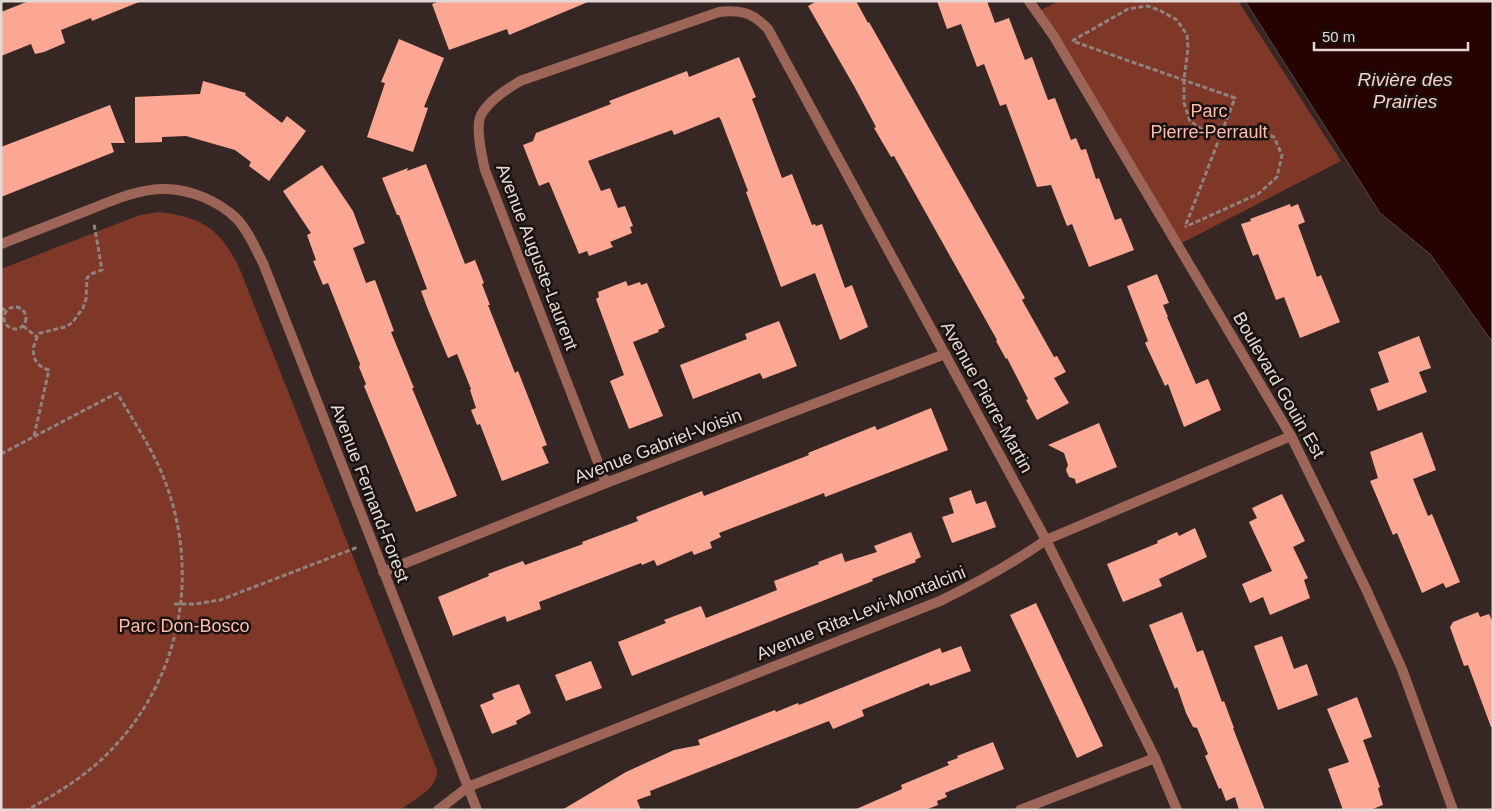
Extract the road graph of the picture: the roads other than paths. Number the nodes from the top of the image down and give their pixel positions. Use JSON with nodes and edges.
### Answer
{"nodes":[{"id":1,"x":1029,"y":1,"type":"edge"},
{"id":2,"x":747,"y":13,"type":"joint"},
{"id":3,"x":1,"y":244,"type":"edge"},
{"id":4,"x":945,"y":354,"type":"junction"},
{"id":5,"x":1292,"y":436,"type":"junction"},
{"id":6,"x":606,"y":483,"type":"junction"},
{"id":7,"x":1046,"y":540,"type":"junction"},
{"id":8,"x":383,"y":572,"type":"junction"},
{"id":9,"x":1155,"y":758,"type":"junction"},
{"id":10,"x":468,"y":787,"type":"junction"},
{"id":11,"x":438,"y":810,"type":"edge"},
{"id":12,"x":477,"y":810,"type":"edge"},
{"id":13,"x":1020,"y":810,"type":"edge"},
{"id":14,"x":1177,"y":810,"type":"edge"},
{"id":15,"x":1453,"y":810,"type":"edge"}],
"edges":[{"from":1,"to":5,"type":"street","name":"Boulevard Gouin Est"},
{"from":2,"to":4,"type":"street","name":"Avenue Pierre-Martin"},
{"from":2,"to":6,"type":"street","name":"Avenue Auguste-Laurent"},
{"from":3,"to":8,"type":"street","name":"Avenue Fernand-Forest"},
{"from":4,"to":6,"type":"street","name":"Avenue Gabriel-Voisin"},
{"from":4,"to":7,"type":"street","name":"Avenue Pierre-Martin"},
{"from":5,"to":7,"type":"street","name":"Avenue Rita-Levi-Montalcini"},
{"from":5,"to":15,"type":"street","name":"Boulevard Gouin Est"},
{"from":6,"to":8,"type":"street","name":"Avenue Gabriel-Voisin"},
{"from":7,"to":9,"type":"street","name":"Avenue Pierre-Martin"},
{"from":7,"to":10,"type":"street","name":"Avenue Rita-Levi-Montalcini"},
{"from":8,"to":10,"type":"street","name":"Avenue Fernand-Forest"},
{"from":9,"to":13,"type":"street"},
{"from":9,"to":14,"type":"street","name":"Avenue Pierre-Martin"},
{"from":10,"to":11,"type":"street","name":"Avenue Rita-Levi-Montalcini"},
{"from":10,"to":12,"type":"street","name":"Avenue Fernand-Forest"}]}
